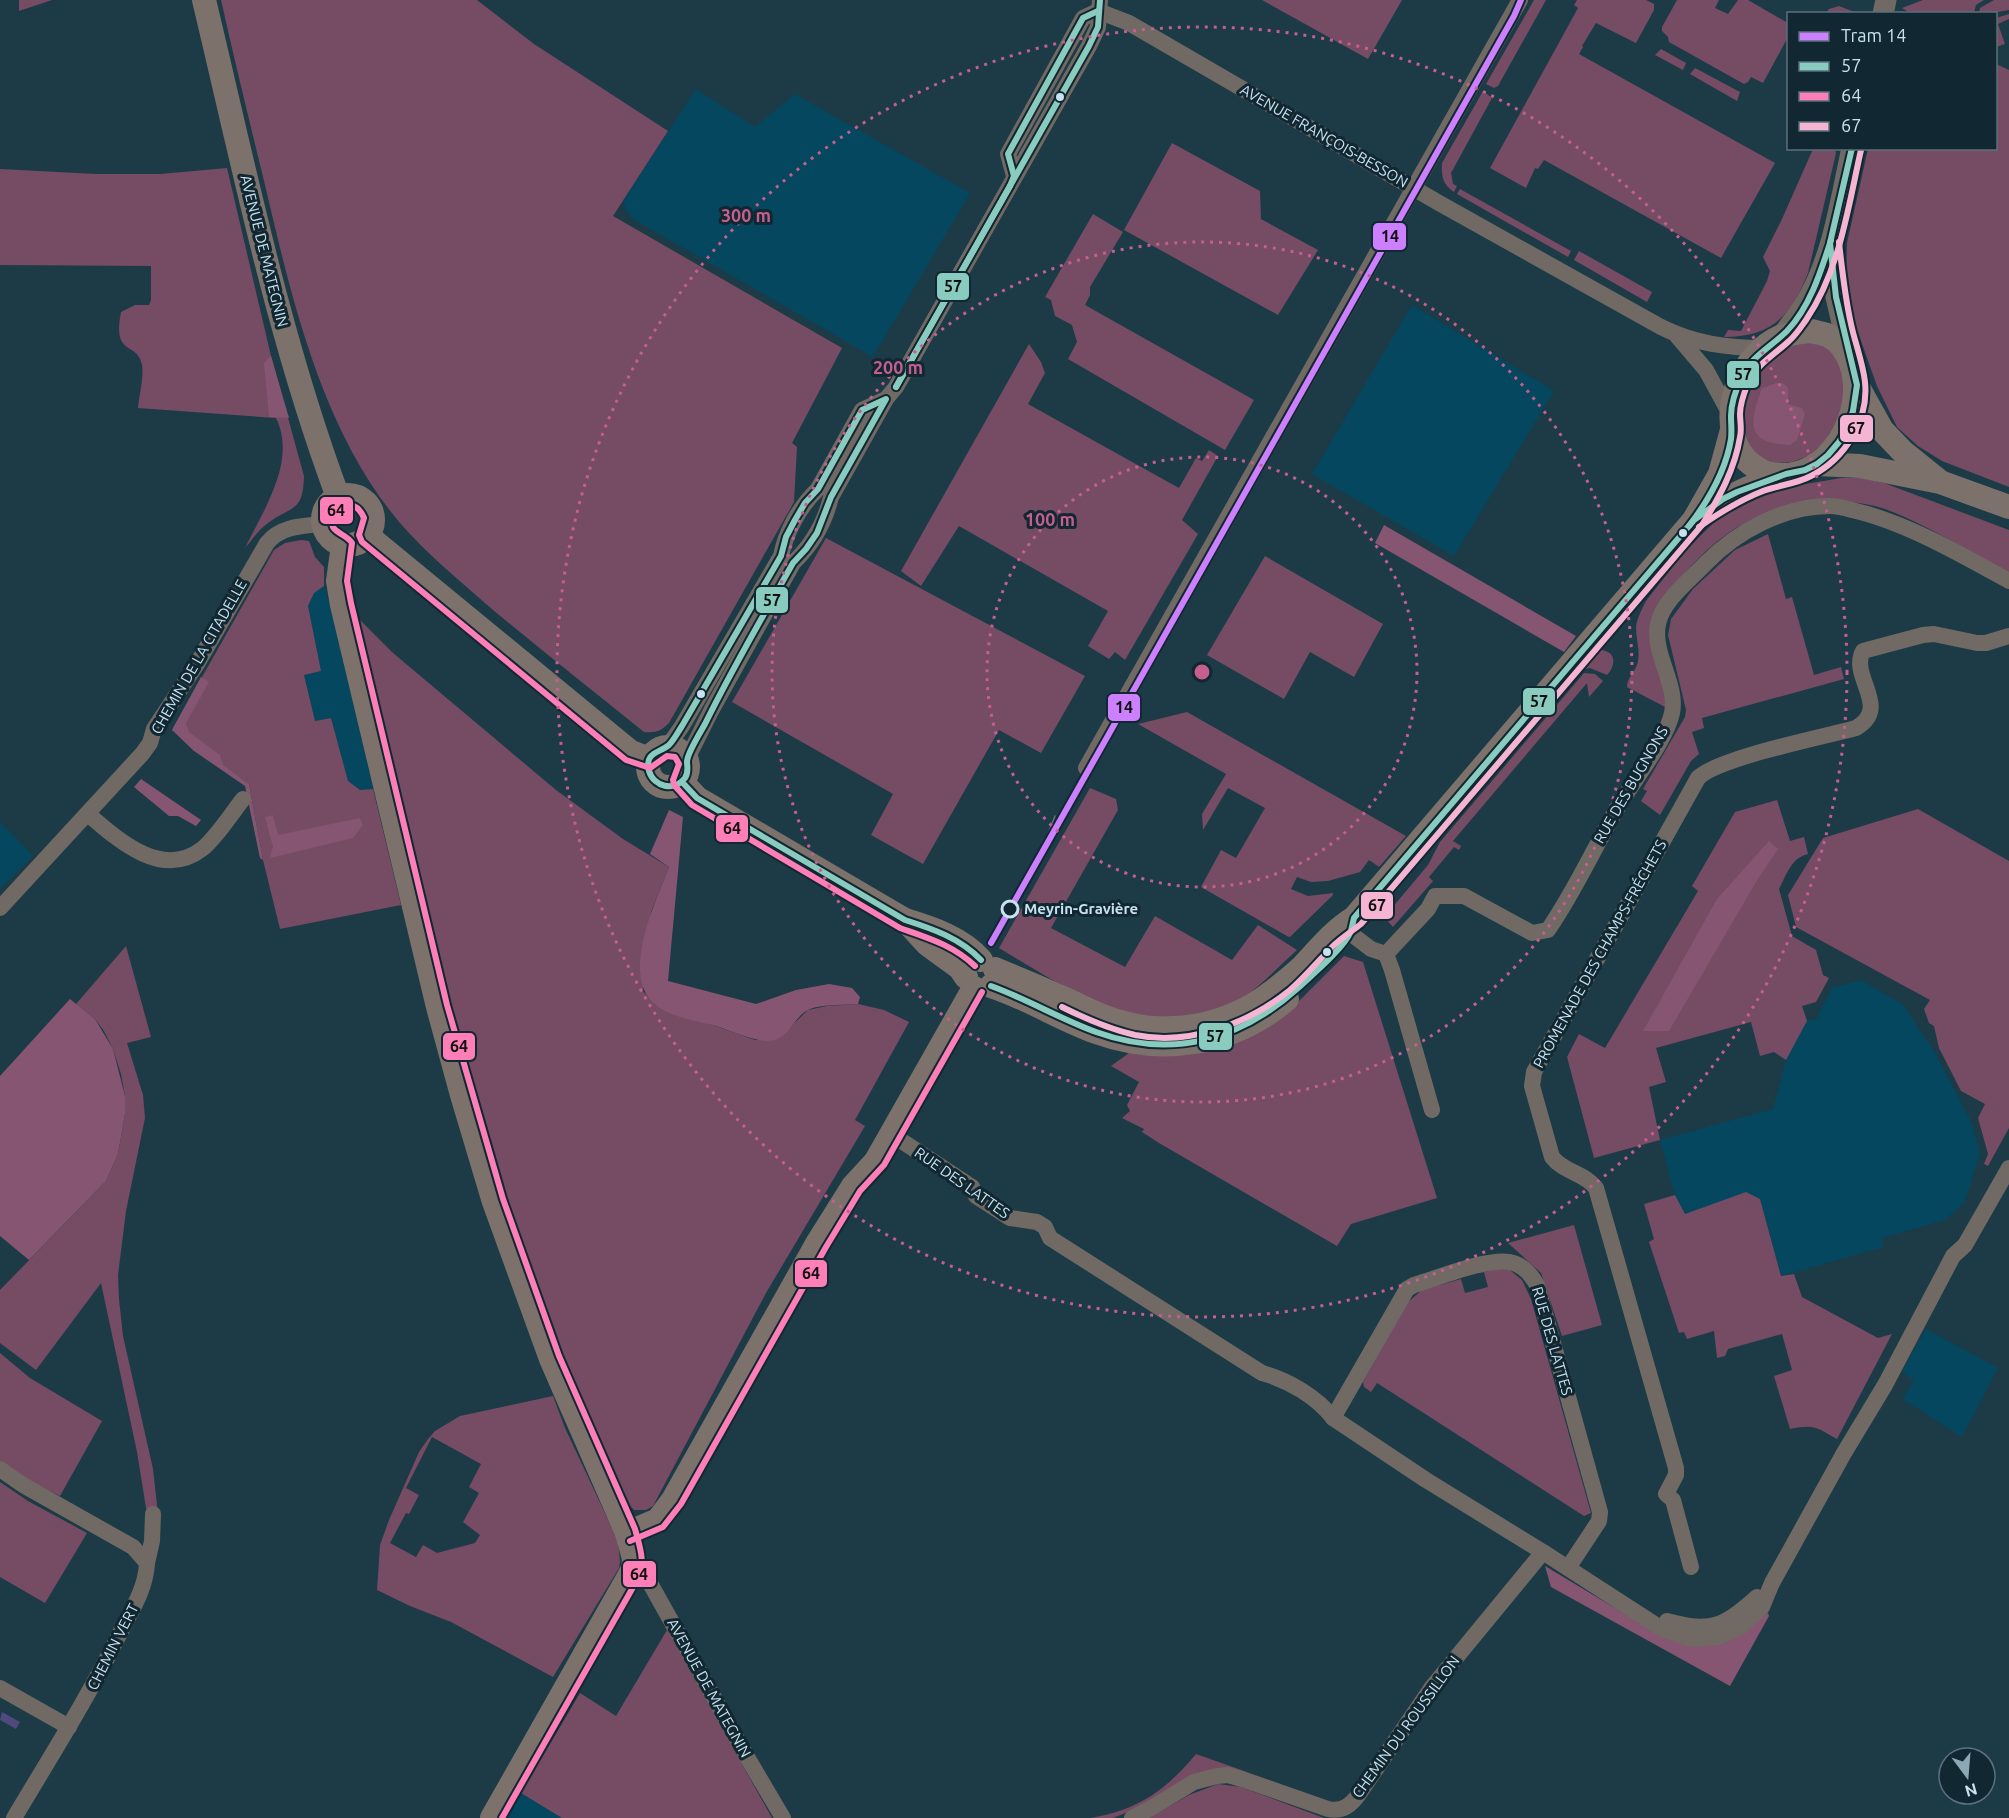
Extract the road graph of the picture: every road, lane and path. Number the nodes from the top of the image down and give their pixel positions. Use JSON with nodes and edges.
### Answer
{"nodes":[{"id":1,"x":204,"y":0,"type":"edge"},
{"id":2,"x":1520,"y":0,"type":"edge"},
{"id":3,"x":1099,"y":5,"type":"edge"},
{"id":4,"x":1852,"y":150,"type":"edge"},
{"id":5,"x":1413,"y":188,"type":"junction"},
{"id":6,"x":1830,"y":243,"type":"junction"},
{"id":7,"x":1674,"y":333,"type":"junction"},
{"id":8,"x":1773,"y":342,"type":"junction"},
{"id":9,"x":1851,"y":362,"type":"junction"},
{"id":10,"x":1857,"y":385,"type":"junction"},
{"id":11,"x":886,"y":399,"type":"junction"},
{"id":12,"x":1731,"y":423,"type":"junction"},
{"id":13,"x":1817,"y":464,"type":"junction"},
{"id":14,"x":1786,"y":474,"type":"junction"},
{"id":15,"x":1940,"y":482,"type":"junction"},
{"id":16,"x":338,"y":497,"type":"junction"},
{"id":17,"x":2009,"y":507,"type":"edge"},
{"id":18,"x":1694,"y":520,"type":"junction"},
{"id":19,"x":323,"y":524,"type":"junction"},
{"id":20,"x":368,"y":536,"type":"junction"},
{"id":21,"x":343,"y":546,"type":"junction"},
{"id":22,"x":2009,"y":581,"type":"edge"},
{"id":23,"x":2009,"y":636,"type":"edge"},
{"id":24,"x":672,"y":761,"type":"junction"},
{"id":25,"x":1086,"y":768,"type":"dead end"},
{"id":26,"x":243,"y":799,"type":"dead end"},
{"id":27,"x":88,"y":814,"type":"junction"},
{"id":28,"x":0,"y":908,"type":"edge"},
{"id":29,"x":1352,"y":926,"type":"junction"},
{"id":30,"x":1386,"y":954,"type":"junction"},
{"id":31,"x":981,"y":976,"type":"junction"},
{"id":32,"x":1432,"y":1110,"type":"dead end"},
{"id":33,"x":891,"y":1134,"type":"junction"},
{"id":34,"x":2009,"y":1168,"type":"edge"},
{"id":35,"x":1333,"y":1418,"type":"junction"},
{"id":36,"x":0,"y":1469,"type":"edge"},
{"id":37,"x":153,"y":1514,"type":"dead end"},
{"id":38,"x":627,"y":1533,"type":"junction"},
{"id":39,"x":1543,"y":1552,"type":"junction"},
{"id":40,"x":634,"y":1558,"type":"junction"},
{"id":41,"x":147,"y":1563,"type":"junction"},
{"id":42,"x":1691,"y":1567,"type":"dead end"},
{"id":43,"x":1568,"y":1568,"type":"junction"},
{"id":44,"x":0,"y":1688,"type":"edge"},
{"id":45,"x":69,"y":1726,"type":"junction"},
{"id":46,"x":14,"y":1818,"type":"edge"},
{"id":47,"x":492,"y":1818,"type":"edge"},
{"id":48,"x":783,"y":1818,"type":"edge"},
{"id":49,"x":1132,"y":1818,"type":"edge"}],
"edges":[{"from":1,"to":16,"type":"main road","name":"AVENUE DE MATEGNIN"},
{"from":2,"to":5,"type":"street"},
{"from":3,"to":5,"type":"street","name":"AVENUE FRANÇOIS-BESSON"},
{"from":3,"to":11,"type":"street"},
{"from":4,"to":6,"type":"street"},
{"from":5,"to":7,"type":"street","name":"AVENUE FRANÇOIS-BESSON"},
{"from":5,"to":25,"type":"street"},
{"from":6,"to":8,"type":"street"},
{"from":6,"to":9,"type":"street"},
{"from":7,"to":8,"type":"street","name":"AVENUE FRANÇOIS-BESSON"},
{"from":7,"to":12,"type":"street","name":"AVENUE FRANÇOIS-BESSON"},
{"from":8,"to":9,"type":"main road"},
{"from":8,"to":12,"type":"main road"},
{"from":9,"to":10,"type":"main road"},
{"from":10,"to":13,"type":"main road"},
{"from":10,"to":15,"type":"main road"},
{"from":11,"to":24,"type":"street"},
{"from":11,"to":24,"type":"street"},
{"from":12,"to":14,"type":"main road"},
{"from":12,"to":18,"type":"main road"},
{"from":13,"to":14,"type":"main road"},
{"from":13,"to":15,"type":"main road"},
{"from":14,"to":18,"type":"main road"},
{"from":15,"to":17,"type":"main road"},
{"from":16,"to":19,"type":"main road"},
{"from":16,"to":20,"type":"main road"},
{"from":18,"to":29,"type":"main road"},
{"from":19,"to":21,"type":"main road"},
{"from":19,"to":27,"type":"street","name":"CHEMIN DE LA CITADELLE"},
{"from":20,"to":21,"type":"main road"},
{"from":20,"to":24,"type":"main road"},
{"from":21,"to":38,"type":"main road"},
{"from":22,"to":30,"type":"street","name":"RUE DES BUGNONS"},
{"from":23,"to":42,"type":"street","name":"PROMENADE DES CHAMPS-FRÉCHETS"},
{"from":24,"to":31,"type":"main road"},
{"from":26,"to":27,"type":"street"},
{"from":27,"to":28,"type":"street","name":"CHEMIN DE LA CITADELLE"},
{"from":29,"to":30,"type":"street"},
{"from":29,"to":31,"type":"main road"},
{"from":30,"to":32,"type":"street"},
{"from":31,"to":33,"type":"main road"},
{"from":33,"to":35,"type":"street","name":"RUE DES LATTES"},
{"from":33,"to":38,"type":"main road"},
{"from":34,"to":43,"type":"street","name":"RUE DES LATTES"},
{"from":35,"to":39,"type":"street","name":"RUE DES LATTES"},
{"from":35,"to":43,"type":"street","name":"RUE DES LATTES"},
{"from":36,"to":41,"type":"street"},
{"from":37,"to":41,"type":"street","name":"CHEMIN VERT"},
{"from":38,"to":40,"type":"main road"},
{"from":39,"to":43,"type":"street","name":"RUE DES LATTES"},
{"from":39,"to":49,"type":"street","name":"CHEMIN DU ROUSSILLON"},
{"from":40,"to":47,"type":"main road"},
{"from":40,"to":48,"type":"street","name":"AVENUE DE MATEGNIN"},
{"from":41,"to":45,"type":"street","name":"CHEMIN VERT"},
{"from":44,"to":45,"type":"street"},
{"from":45,"to":46,"type":"street","name":"CHEMIN VERT"}]}
